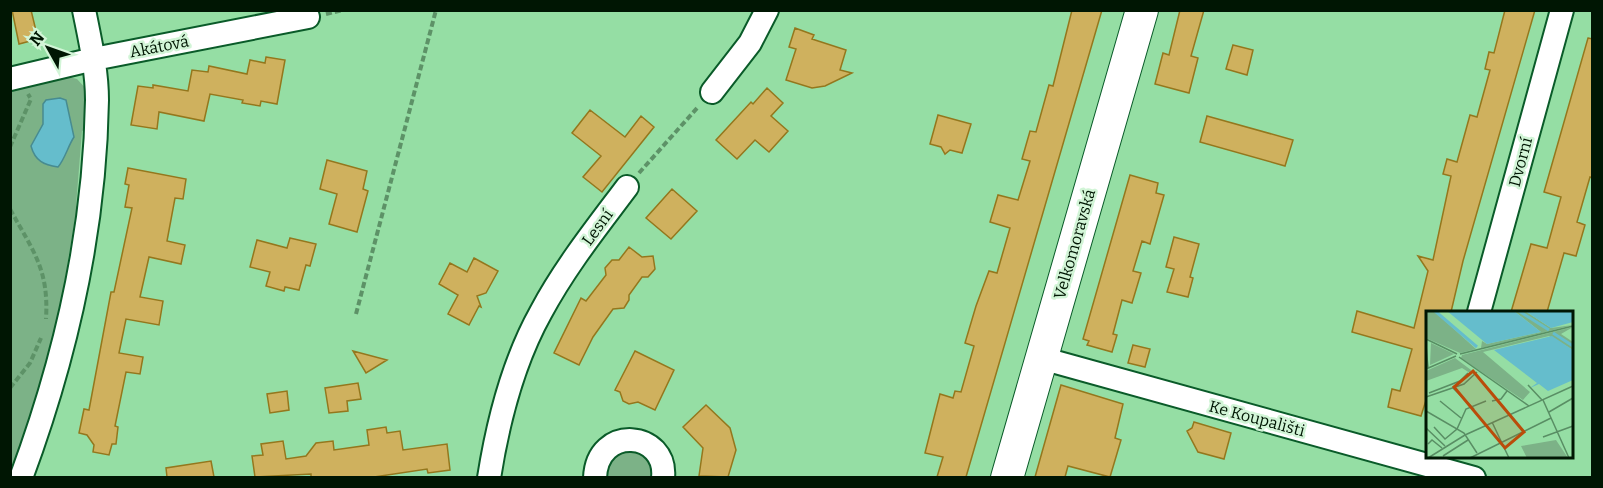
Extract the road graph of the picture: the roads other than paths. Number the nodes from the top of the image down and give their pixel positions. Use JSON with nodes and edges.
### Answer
{"nodes":[{"id":1,"x":84,"y":10,"type":"edge"},
{"id":2,"x":767,"y":10,"type":"edge"},
{"id":3,"x":1142,"y":10,"type":"edge"},
{"id":4,"x":1562,"y":10,"type":"edge"},
{"id":5,"x":308,"y":17,"type":"dead end"},
{"id":6,"x":94,"y":59,"type":"junction"},
{"id":7,"x":15,"y":78,"type":"edge"},
{"id":8,"x":712,"y":92,"type":"road end"},
{"id":9,"x":627,"y":187,"type":"road end"},
{"id":10,"x":1479,"y":311,"type":"edge"},
{"id":11,"x":1041,"y":358,"type":"junction"},
{"id":12,"x":1437,"y":467,"type":"edge"},
{"id":13,"x":21,"y":477,"type":"edge"},
{"id":14,"x":489,"y":477,"type":"edge"},
{"id":15,"x":596,"y":477,"type":"edge"},
{"id":16,"x":663,"y":477,"type":"edge"},
{"id":17,"x":1007,"y":477,"type":"edge"},
{"id":18,"x":1474,"y":477,"type":"edge"}],
"edges":[{"from":1,"to":6,"type":"street"},
{"from":2,"to":8,"type":"street"},
{"from":3,"to":11,"type":"street","name":"Velkomoravská"},
{"from":4,"to":10,"type":"street","name":"Dvorní"},
{"from":5,"to":6,"type":"street","name":"Akátová"},
{"from":6,"to":7,"type":"street","name":"Akátová"},
{"from":6,"to":13,"type":"street"},
{"from":9,"to":14,"type":"street","name":"Lesní"},
{"from":11,"to":12,"type":"street","name":"Ke Koupališti"},
{"from":11,"to":17,"type":"street","name":"Velkomoravská"},
{"from":12,"to":18,"type":"street","name":"Ke Koupališti"},
{"from":15,"to":16,"type":"street"}]}
